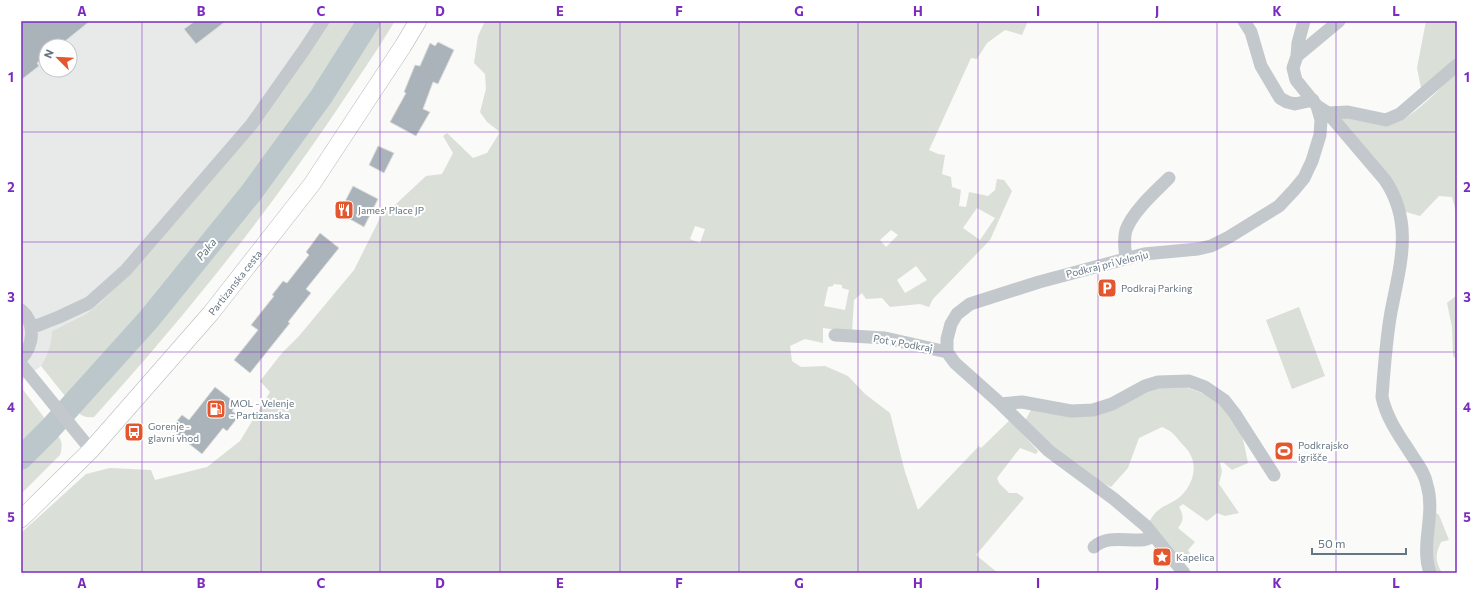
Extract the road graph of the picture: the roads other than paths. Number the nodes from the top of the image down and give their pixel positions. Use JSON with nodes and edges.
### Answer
{"nodes":[{"id":1,"x":323,"y":21,"type":"edge"},
{"id":2,"x":418,"y":21,"type":"edge"},
{"id":3,"x":1244,"y":21,"type":"edge"},
{"id":4,"x":1304,"y":21,"type":"edge"},
{"id":5,"x":1339,"y":21,"type":"edge"},
{"id":6,"x":1296,"y":56,"type":"junction"},
{"id":7,"x":1457,"y":65,"type":"edge"},
{"id":8,"x":1319,"y":106,"type":"junction"},
{"id":9,"x":1169,"y":178,"type":"dead end"},
{"id":10,"x":1126,"y":258,"type":"junction"},
{"id":11,"x":21,"y":310,"type":"edge"},
{"id":12,"x":31,"y":328,"type":"junction"},
{"id":13,"x":835,"y":335,"type":"dead end"},
{"id":14,"x":947,"y":352,"type":"junction"},
{"id":15,"x":21,"y":359,"type":"edge"},
{"id":16,"x":21,"y":364,"type":"edge"},
{"id":17,"x":1001,"y":404,"type":"junction"},
{"id":18,"x":91,"y":450,"type":"junction"},
{"id":19,"x":1274,"y":475,"type":"dead end"},
{"id":20,"x":21,"y":519,"type":"edge"},
{"id":21,"x":1154,"y":536,"type":"junction"},
{"id":22,"x":1094,"y":547,"type":"dead end"},
{"id":23,"x":1184,"y":573,"type":"edge"},
{"id":24,"x":1430,"y":573,"type":"edge"}],
"edges":[{"from":1,"to":12,"type":"street"},
{"from":2,"to":18,"type":"main road","name":"Partizanska cesta"},
{"from":3,"to":8,"type":"street"},
{"from":4,"to":6,"type":"street"},
{"from":5,"to":6,"type":"street"},
{"from":6,"to":8,"type":"street"},
{"from":7,"to":8,"type":"street"},
{"from":8,"to":10,"type":"street","name":"Podkraj pri Velenju"},
{"from":8,"to":24,"type":"street"},
{"from":9,"to":10,"type":"street"},
{"from":10,"to":14,"type":"street","name":"Podkraj pri Velenju"},
{"from":11,"to":12,"type":"street"},
{"from":12,"to":15,"type":"street"},
{"from":13,"to":14,"type":"street","name":"Pot v Podkraj"},
{"from":14,"to":17,"type":"street"},
{"from":16,"to":18,"type":"street"},
{"from":17,"to":19,"type":"street"},
{"from":17,"to":21,"type":"street"},
{"from":18,"to":20,"type":"main road","name":"Partizanska cesta"},
{"from":21,"to":22,"type":"street"},
{"from":21,"to":23,"type":"street"}]}
